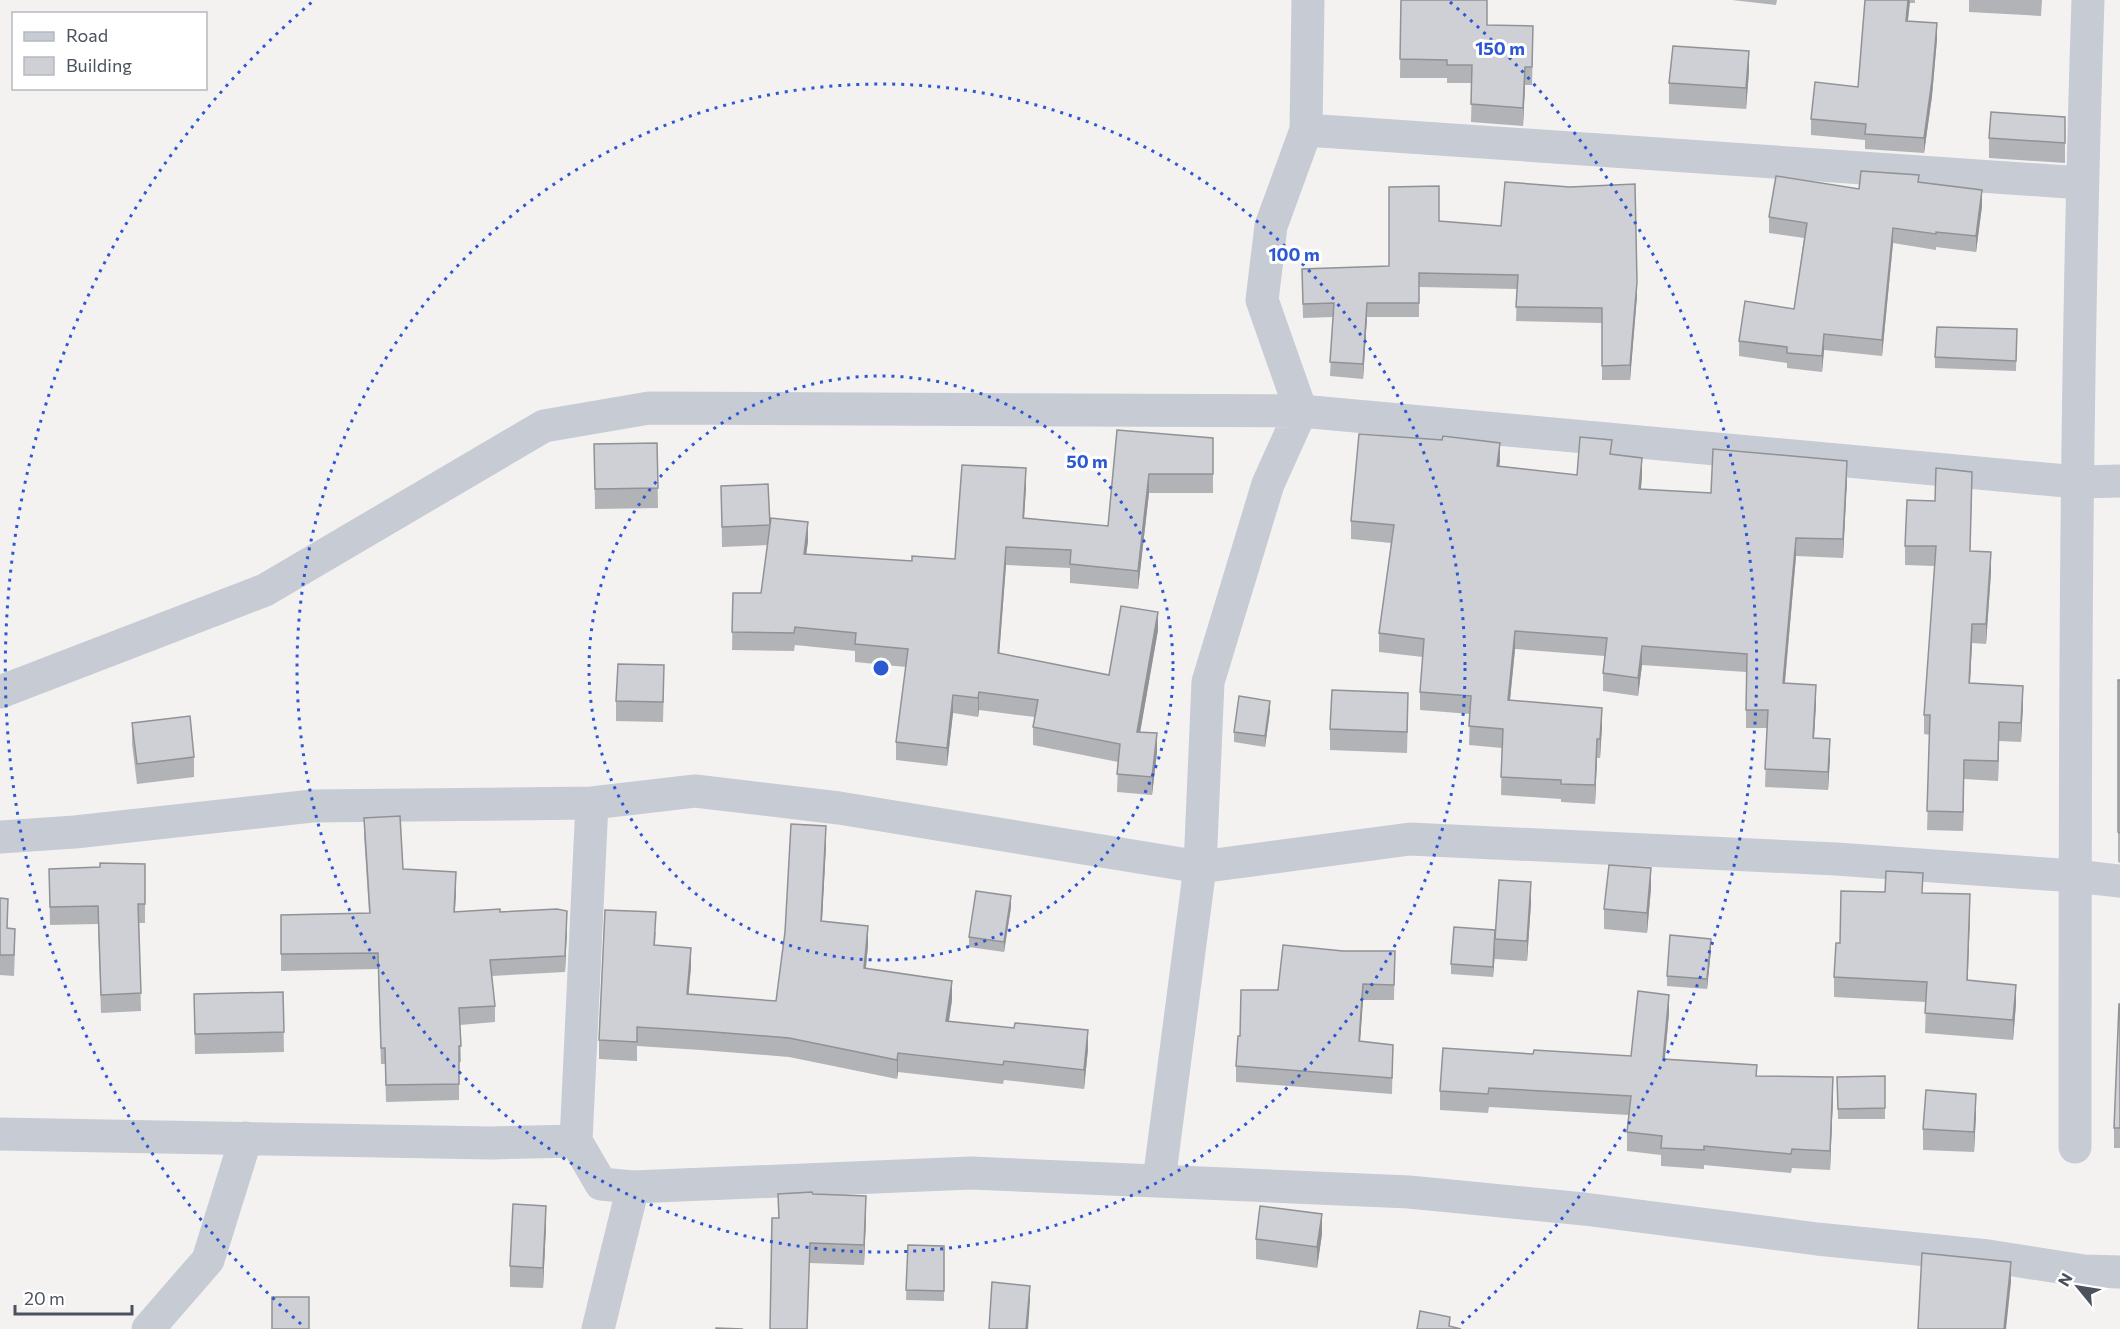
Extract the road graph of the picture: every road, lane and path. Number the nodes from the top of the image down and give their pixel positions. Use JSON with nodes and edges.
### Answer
{"nodes":[{"id":1,"x":1308,"y":0,"type":"edge"},
{"id":2,"x":2088,"y":0,"type":"edge"},
{"id":3,"x":1306,"y":130,"type":"junction"},
{"id":4,"x":2082,"y":183,"type":"junction"},
{"id":5,"x":1302,"y":411,"type":"junction"},
{"id":6,"x":2120,"y":481,"type":"edge"},
{"id":7,"x":2077,"y":482,"type":"junction"},
{"id":8,"x":0,"y":692,"type":"edge"},
{"id":9,"x":592,"y":803,"type":"junction"},
{"id":10,"x":0,"y":837,"type":"edge"},
{"id":11,"x":1200,"y":867,"type":"junction"},
{"id":12,"x":2075,"y":876,"type":"junction"},
{"id":13,"x":2120,"y":881,"type":"edge"},
{"id":14,"x":0,"y":1134,"type":"edge"},
{"id":15,"x":246,"y":1138,"type":"junction"},
{"id":16,"x":576,"y":1142,"type":"junction"},
{"id":17,"x":2075,"y":1147,"type":"dead end"},
{"id":18,"x":1159,"y":1181,"type":"junction"},
{"id":19,"x":633,"y":1187,"type":"junction"},
{"id":20,"x":2120,"y":1272,"type":"edge"},
{"id":21,"x":148,"y":1329,"type":"edge"},
{"id":22,"x":598,"y":1329,"type":"edge"}],
"edges":[{"from":1,"to":3,"type":"street"},
{"from":2,"to":4,"type":"street"},
{"from":3,"to":4,"type":"street"},
{"from":3,"to":5,"type":"street"},
{"from":4,"to":7,"type":"street"},
{"from":5,"to":7,"type":"street"},
{"from":5,"to":8,"type":"street"},
{"from":5,"to":11,"type":"street"},
{"from":6,"to":7,"type":"street"},
{"from":7,"to":12,"type":"street"},
{"from":9,"to":10,"type":"street"},
{"from":9,"to":11,"type":"street"},
{"from":9,"to":16,"type":"street"},
{"from":11,"to":12,"type":"street"},
{"from":11,"to":18,"type":"street"},
{"from":12,"to":13,"type":"street"},
{"from":12,"to":17,"type":"street"},
{"from":14,"to":15,"type":"street"},
{"from":15,"to":16,"type":"street"},
{"from":15,"to":21,"type":"street"},
{"from":16,"to":19,"type":"street"},
{"from":18,"to":19,"type":"street"},
{"from":18,"to":20,"type":"street"},
{"from":19,"to":22,"type":"street"}]}
